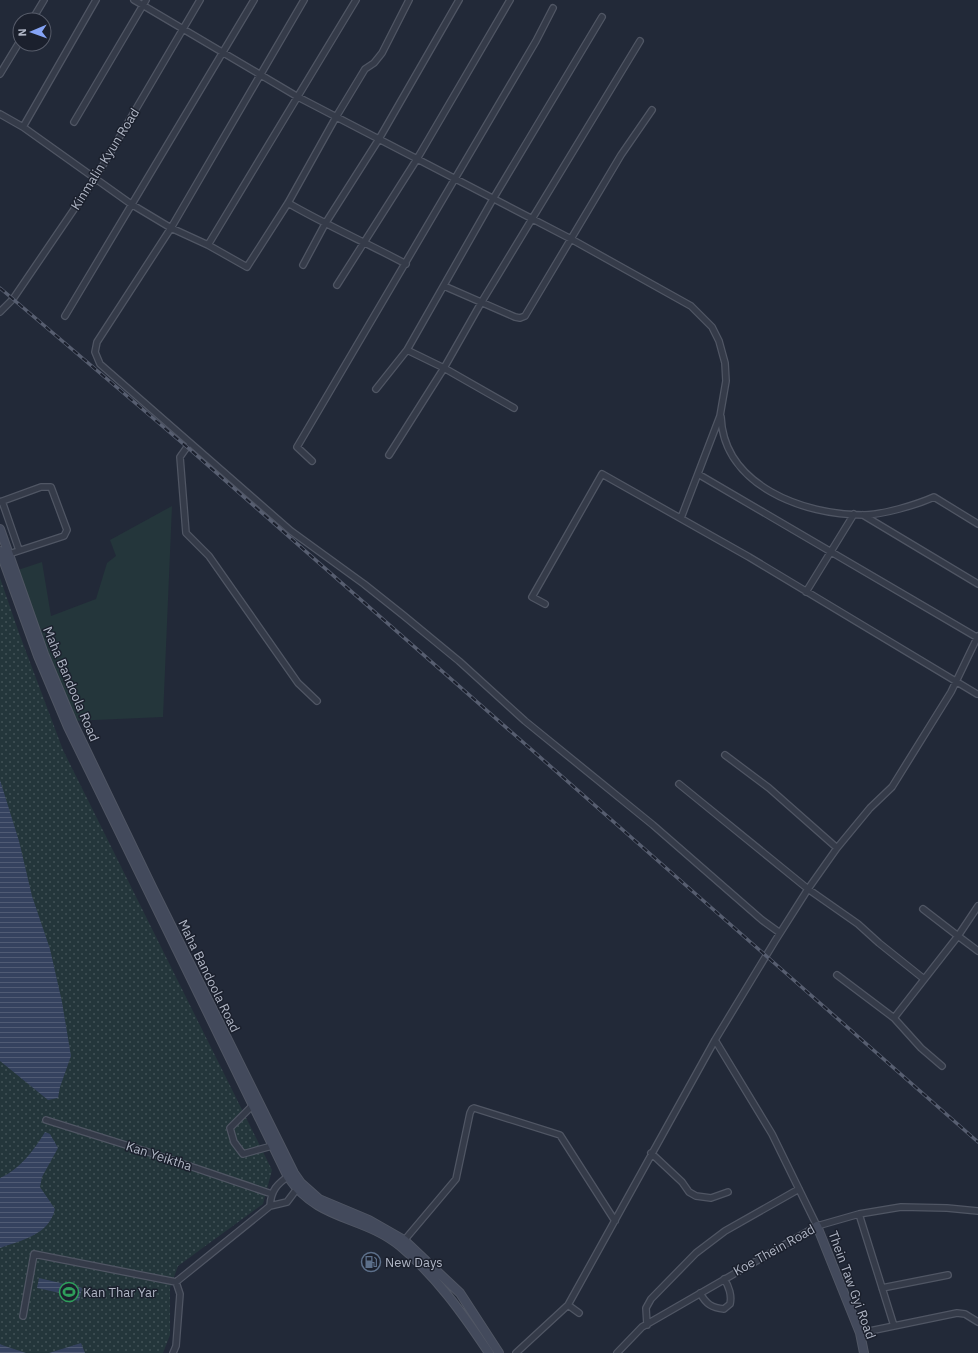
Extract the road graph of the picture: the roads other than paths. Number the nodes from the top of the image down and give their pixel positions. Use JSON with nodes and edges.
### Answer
{"nodes":[{"id":1,"x":44,"y":0,"type":"edge"},
{"id":2,"x":96,"y":0,"type":"edge"},
{"id":3,"x":134,"y":0,"type":"edge"},
{"id":4,"x":200,"y":0,"type":"edge"},
{"id":5,"x":254,"y":0,"type":"edge"},
{"id":6,"x":304,"y":0,"type":"edge"},
{"id":7,"x":356,"y":0,"type":"edge"},
{"id":8,"x":409,"y":0,"type":"edge"},
{"id":9,"x":459,"y":0,"type":"edge"},
{"id":10,"x":510,"y":0,"type":"edge"},
{"id":11,"x":144,"y":2,"type":"edge"},
{"id":12,"x":553,"y":8,"type":"dead end"},
{"id":13,"x":37,"y":12,"type":"edge"},
{"id":14,"x":602,"y":17,"type":"dead end"},
{"id":15,"x":183,"y":29,"type":"junction"},
{"id":16,"x":640,"y":40,"type":"dead end"},
{"id":17,"x":223,"y":51,"type":"junction"},
{"id":18,"x":13,"y":52,"type":"edge"},
{"id":19,"x":0,"y":74,"type":"edge"},
{"id":20,"x":260,"y":75,"type":"junction"},
{"id":21,"x":298,"y":97,"type":"junction"},
{"id":22,"x":652,"y":110,"type":"dead end"},
{"id":23,"x":0,"y":114,"type":"edge"},
{"id":24,"x":336,"y":117,"type":"junction"},
{"id":25,"x":74,"y":122,"type":"dead end"},
{"id":26,"x":23,"y":127,"type":"junction"},
{"id":27,"x":379,"y":139,"type":"junction"},
{"id":28,"x":417,"y":159,"type":"junction"},
{"id":29,"x":96,"y":177,"type":"junction"},
{"id":30,"x":454,"y":179,"type":"junction"},
{"id":31,"x":493,"y":199,"type":"junction"},
{"id":32,"x":288,"y":203,"type":"junction"},
{"id":33,"x":131,"y":204,"type":"junction"},
{"id":34,"x":532,"y":218,"type":"junction"},
{"id":35,"x":325,"y":224,"type":"junction"},
{"id":36,"x":171,"y":228,"type":"junction"},
{"id":37,"x":572,"y":239,"type":"junction"},
{"id":38,"x":364,"y":242,"type":"junction"},
{"id":39,"x":208,"y":245,"type":"junction"},
{"id":40,"x":406,"y":264,"type":"junction"},
{"id":41,"x":303,"y":265,"type":"dead end"},
{"id":42,"x":337,"y":285,"type":"dead end"},
{"id":43,"x":444,"y":286,"type":"junction"},
{"id":44,"x":481,"y":302,"type":"junction"},
{"id":45,"x":0,"y":312,"type":"edge"},
{"id":46,"x":65,"y":316,"type":"dead end"},
{"id":47,"x":407,"y":350,"type":"junction"},
{"id":48,"x":444,"y":368,"type":"junction"},
{"id":49,"x":376,"y":390,"type":"dead end"},
{"id":50,"x":514,"y":408,"type":"dead end"},
{"id":51,"x":720,"y":416,"type":"junction"},
{"id":52,"x":187,"y":446,"type":"dead end"},
{"id":53,"x":389,"y":455,"type":"dead end"},
{"id":54,"x":312,"y":461,"type":"dead end"},
{"id":55,"x":698,"y":474,"type":"junction"},
{"id":56,"x":1,"y":502,"type":"edge"},
{"id":57,"x":854,"y":514,"type":"junction"},
{"id":58,"x":863,"y":515,"type":"junction"},
{"id":59,"x":681,"y":518,"type":"junction"},
{"id":60,"x":978,"y":524,"type":"edge"},
{"id":61,"x":0,"y":529,"type":"edge"},
{"id":62,"x":19,"y":550,"type":"junction"},
{"id":63,"x":0,"y":551,"type":"edge"},
{"id":64,"x":831,"y":552,"type":"junction"},
{"id":65,"x":9,"y":554,"type":"junction"},
{"id":66,"x":978,"y":584,"type":"edge"},
{"id":67,"x":806,"y":592,"type":"junction"},
{"id":68,"x":545,"y":604,"type":"dead end"},
{"id":69,"x":978,"y":638,"type":"edge"},
{"id":70,"x":956,"y":682,"type":"junction"},
{"id":71,"x":977,"y":694,"type":"dead end"},
{"id":72,"x":317,"y":701,"type":"dead end"},
{"id":73,"x":725,"y":755,"type":"dead end"},
{"id":74,"x":679,"y":784,"type":"dead end"},
{"id":75,"x":837,"y":848,"type":"junction"},
{"id":76,"x":808,"y":889,"type":"junction"},
{"id":77,"x":978,"y":906,"type":"edge"},
{"id":78,"x":923,"y":909,"type":"dead end"},
{"id":79,"x":780,"y":933,"type":"junction"},
{"id":80,"x":958,"y":936,"type":"junction"},
{"id":81,"x":978,"y":951,"type":"edge"},
{"id":82,"x":837,"y":975,"type":"dead end"},
{"id":83,"x":924,"y":978,"type":"junction"},
{"id":84,"x":894,"y":1018,"type":"junction"},
{"id":85,"x":714,"y":1040,"type":"junction"},
{"id":86,"x":942,"y":1066,"type":"dead end"},
{"id":87,"x":252,"y":1106,"type":"junction"},
{"id":88,"x":46,"y":1120,"type":"dead end"},
{"id":89,"x":272,"y":1146,"type":"junction"},
{"id":90,"x":651,"y":1153,"type":"junction"},
{"id":91,"x":291,"y":1175,"type":"junction"},
{"id":92,"x":299,"y":1186,"type":"junction"},
{"id":93,"x":799,"y":1189,"type":"junction"},
{"id":94,"x":728,"y":1192,"type":"dead end"},
{"id":95,"x":272,"y":1194,"type":"junction"},
{"id":96,"x":270,"y":1206,"type":"junction"},
{"id":97,"x":978,"y":1211,"type":"edge"},
{"id":98,"x":859,"y":1214,"type":"junction"},
{"id":99,"x":616,"y":1221,"type":"junction"},
{"id":100,"x":817,"y":1226,"type":"junction"},
{"id":101,"x":402,"y":1243,"type":"junction"},
{"id":102,"x":948,"y":1274,"type":"dead end"},
{"id":103,"x":724,"y":1279,"type":"junction"},
{"id":104,"x":176,"y":1282,"type":"junction"},
{"id":105,"x":882,"y":1288,"type":"junction"},
{"id":106,"x":700,"y":1293,"type":"junction"},
{"id":107,"x":568,"y":1305,"type":"junction"},
{"id":108,"x":579,"y":1313,"type":"dead end"},
{"id":109,"x":23,"y":1316,"type":"dead end"},
{"id":110,"x":978,"y":1322,"type":"edge"},
{"id":111,"x":647,"y":1325,"type":"junction"},
{"id":112,"x":894,"y":1326,"type":"junction"},
{"id":113,"x":860,"y":1333,"type":"junction"},
{"id":114,"x":173,"y":1353,"type":"edge"},
{"id":115,"x":489,"y":1353,"type":"edge"},
{"id":116,"x":499,"y":1353,"type":"edge"},
{"id":117,"x":516,"y":1353,"type":"edge"},
{"id":118,"x":617,"y":1353,"type":"edge"},
{"id":119,"x":864,"y":1353,"type":"edge"}],
"edges":[{"from":1,"to":13,"type":"street"},
{"from":2,"to":26,"type":"street"},
{"from":3,"to":11,"type":"street"},
{"from":4,"to":15,"type":"street","name":"Kinmalin Kyun Road"},
{"from":5,"to":17,"type":"street"},
{"from":6,"to":20,"type":"street"},
{"from":7,"to":21,"type":"street"},
{"from":8,"to":24,"type":"street"},
{"from":9,"to":27,"type":"street"},
{"from":10,"to":28,"type":"street"},
{"from":11,"to":15,"type":"street"},
{"from":11,"to":25,"type":"street"},
{"from":12,"to":30,"type":"street"},
{"from":14,"to":31,"type":"street"},
{"from":15,"to":17,"type":"street"},
{"from":15,"to":29,"type":"street","name":"Kinmalin Kyun Road"},
{"from":16,"to":34,"type":"street"},
{"from":17,"to":20,"type":"street"},
{"from":17,"to":33,"type":"street"},
{"from":18,"to":19,"type":"street"},
{"from":20,"to":21,"type":"street"},
{"from":20,"to":36,"type":"street"},
{"from":21,"to":24,"type":"street"},
{"from":21,"to":39,"type":"street"},
{"from":22,"to":37,"type":"street"},
{"from":23,"to":26,"type":"street"},
{"from":24,"to":27,"type":"street"},
{"from":24,"to":32,"type":"street"},
{"from":26,"to":29,"type":"street"},
{"from":27,"to":28,"type":"street"},
{"from":27,"to":35,"type":"street"},
{"from":28,"to":30,"type":"street"},
{"from":28,"to":38,"type":"street"},
{"from":29,"to":33,"type":"street"},
{"from":29,"to":45,"type":"street","name":"Kinmalin Kyun Road"},
{"from":30,"to":31,"type":"street"},
{"from":30,"to":40,"type":"street"},
{"from":31,"to":34,"type":"street"},
{"from":31,"to":43,"type":"street"},
{"from":32,"to":35,"type":"street"},
{"from":32,"to":39,"type":"street"},
{"from":33,"to":36,"type":"street"},
{"from":33,"to":46,"type":"street"},
{"from":34,"to":37,"type":"street"},
{"from":34,"to":44,"type":"street"},
{"from":35,"to":38,"type":"street"},
{"from":35,"to":41,"type":"street"},
{"from":36,"to":39,"type":"street"},
{"from":36,"to":79,"type":"street"},
{"from":37,"to":44,"type":"street"},
{"from":37,"to":51,"type":"street"},
{"from":38,"to":40,"type":"street"},
{"from":38,"to":42,"type":"street"},
{"from":40,"to":54,"type":"street"},
{"from":43,"to":44,"type":"street"},
{"from":43,"to":47,"type":"street"},
{"from":44,"to":48,"type":"street"},
{"from":47,"to":48,"type":"street"},
{"from":47,"to":49,"type":"street"},
{"from":48,"to":50,"type":"street"},
{"from":48,"to":53,"type":"street"},
{"from":51,"to":55,"type":"street"},
{"from":51,"to":57,"type":"street"},
{"from":52,"to":72,"type":"street"},
{"from":55,"to":59,"type":"street"},
{"from":55,"to":64,"type":"street"},
{"from":56,"to":62,"type":"street"},
{"from":56,"to":62,"type":"street"},
{"from":57,"to":58,"type":"street"},
{"from":57,"to":64,"type":"street"},
{"from":58,"to":60,"type":"street"},
{"from":58,"to":66,"type":"street"},
{"from":59,"to":67,"type":"street"},
{"from":59,"to":68,"type":"street"},
{"from":61,"to":65,"type":"main road","name":"Maha Bandoola Road"},
{"from":62,"to":65,"type":"street"},
{"from":63,"to":87,"type":"main road","name":"Maha Bandoola Road"},
{"from":64,"to":67,"type":"street"},
{"from":64,"to":69,"type":"street"},
{"from":65,"to":91,"type":"main road","name":"Maha Bandoola Road"},
{"from":67,"to":70,"type":"street"},
{"from":69,"to":70,"type":"street"},
{"from":70,"to":71,"type":"street"},
{"from":70,"to":75,"type":"street"},
{"from":73,"to":75,"type":"street"},
{"from":74,"to":76,"type":"street"},
{"from":75,"to":76,"type":"street"},
{"from":76,"to":79,"type":"street"},
{"from":76,"to":83,"type":"street"},
{"from":77,"to":80,"type":"street"},
{"from":78,"to":80,"type":"street"},
{"from":79,"to":85,"type":"street"},
{"from":80,"to":81,"type":"street"},
{"from":80,"to":83,"type":"street"},
{"from":82,"to":84,"type":"street"},
{"from":83,"to":84,"type":"street"},
{"from":84,"to":86,"type":"street"},
{"from":85,"to":90,"type":"street"},
{"from":85,"to":93,"type":"street"},
{"from":87,"to":89,"type":"main road","name":"Maha Bandoola Road"},
{"from":87,"to":89,"type":"street"},
{"from":88,"to":95,"type":"street","name":"Kan Yeiktha"},
{"from":89,"to":91,"type":"main road","name":"Maha Bandoola Road"},
{"from":90,"to":94,"type":"street"},
{"from":90,"to":99,"type":"street"},
{"from":91,"to":92,"type":"main road","name":"Maha Bandoola Road"},
{"from":91,"to":95,"type":"street"},
{"from":92,"to":96,"type":"street"},
{"from":92,"to":101,"type":"main road","name":"Maha Bandoola Road"},
{"from":93,"to":100,"type":"street"},
{"from":93,"to":111,"type":"street"},
{"from":95,"to":96,"type":"street"},
{"from":96,"to":104,"type":"street"},
{"from":97,"to":98,"type":"street","name":"Koe Thein Road"},
{"from":98,"to":100,"type":"street","name":"Koe Thein Road"},
{"from":98,"to":105,"type":"street"},
{"from":99,"to":101,"type":"street"},
{"from":99,"to":107,"type":"street"},
{"from":100,"to":103,"type":"street","name":"Koe Thein Road"},
{"from":100,"to":113,"type":"main road","name":"Thein Taw Gyi Road"},
{"from":101,"to":115,"type":"main road","name":"Maha Bandoola Road"},
{"from":101,"to":116,"type":"main road","name":"Maha Bandoola Road"},
{"from":102,"to":105,"type":"street"},
{"from":103,"to":106,"type":"street","name":"Koe Thein Road"},
{"from":103,"to":106,"type":"street"},
{"from":104,"to":109,"type":"street"},
{"from":104,"to":114,"type":"street"},
{"from":105,"to":112,"type":"street"},
{"from":106,"to":111,"type":"street","name":"Koe Thein Road"},
{"from":107,"to":108,"type":"street"},
{"from":107,"to":117,"type":"street"},
{"from":110,"to":112,"type":"street"},
{"from":111,"to":118,"type":"street","name":"Koe Thein Road"},
{"from":112,"to":113,"type":"street"},
{"from":113,"to":119,"type":"main road","name":"Thein Taw Gyi Road"}]}
